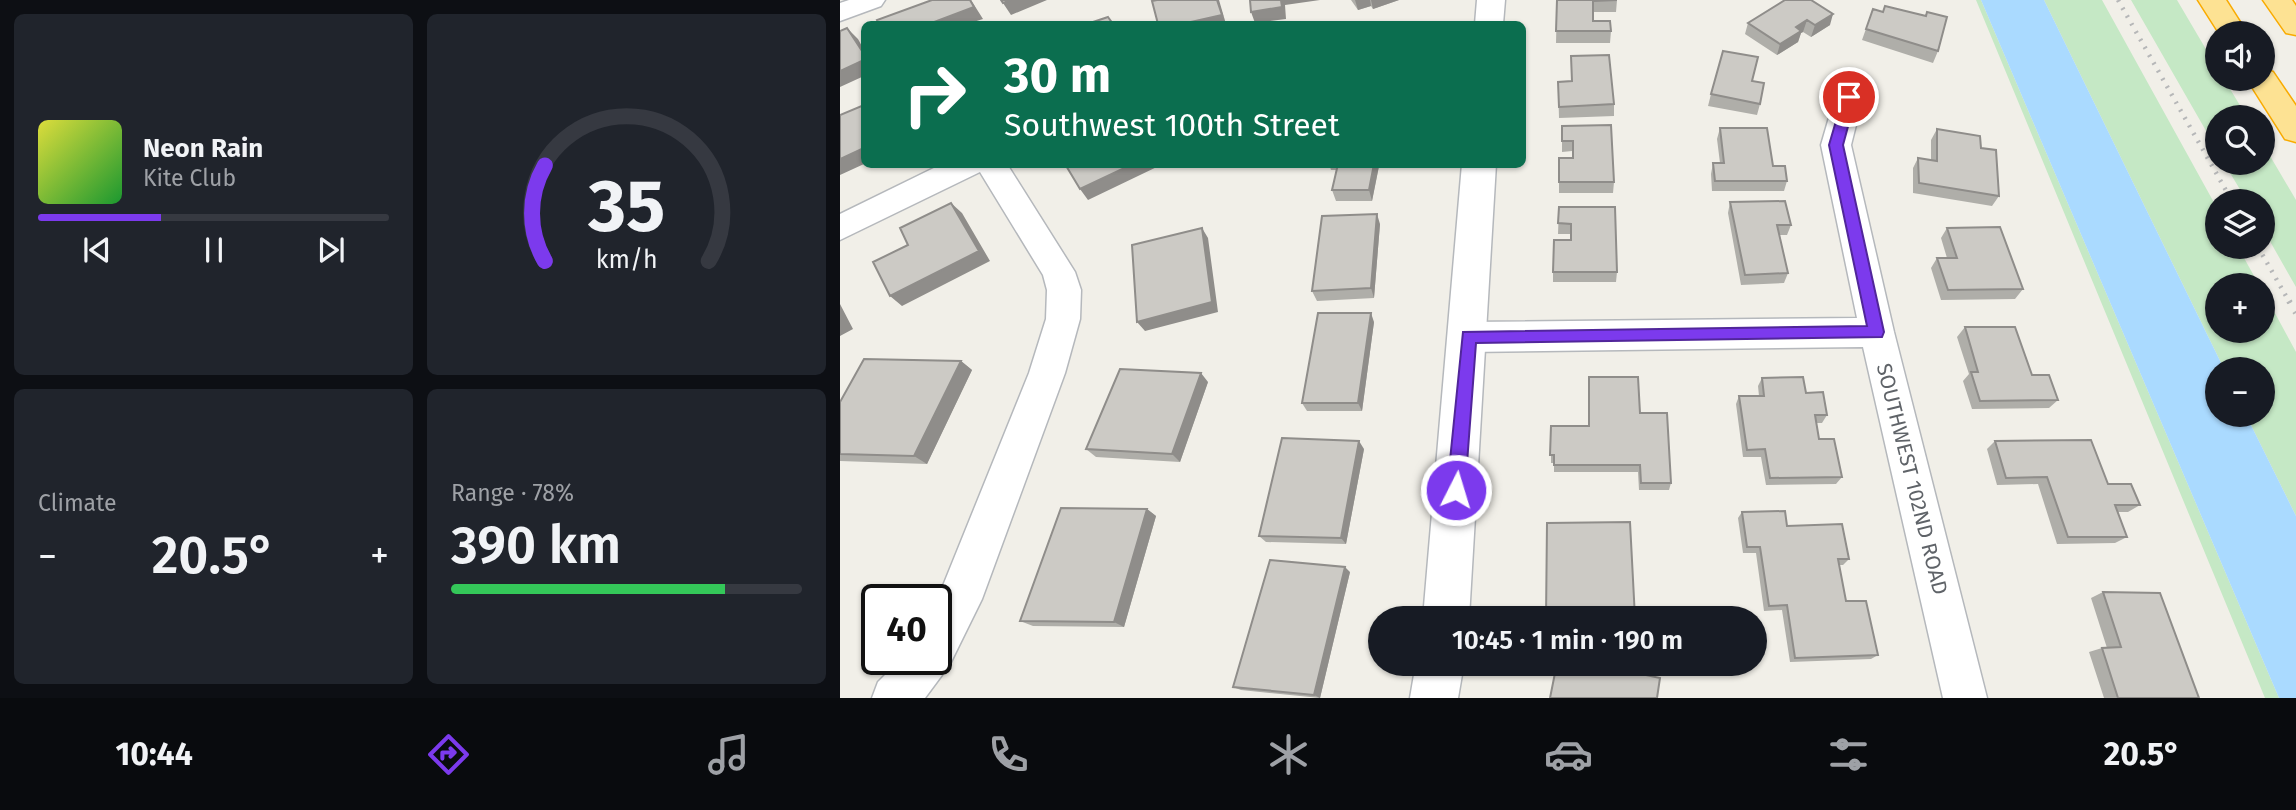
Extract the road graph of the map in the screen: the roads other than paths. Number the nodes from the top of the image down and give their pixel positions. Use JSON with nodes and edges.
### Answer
{"nodes":[{"id":1,"x":872,"y":0,"type":"edge"},
{"id":2,"x":1491,"y":0,"type":"edge"},
{"id":3,"x":2212,"y":0,"type":"edge"},
{"id":4,"x":2277,"y":0,"type":"edge"},
{"id":5,"x":840,"y":13,"type":"edge"},
{"id":6,"x":1489,"y":21,"type":"edge"},
{"id":7,"x":2225,"y":21,"type":"edge"},
{"id":8,"x":2296,"y":26,"type":"edge"},
{"id":9,"x":2270,"y":91,"type":"edge"},
{"id":10,"x":1849,"y":97,"type":"dead end"},
{"id":11,"x":2296,"y":131,"type":"edge"},
{"id":12,"x":962,"y":168,"type":"edge"},
{"id":13,"x":994,"y":168,"type":"edge"},
{"id":14,"x":1479,"y":168,"type":"edge"},
{"id":15,"x":840,"y":228,"type":"edge"},
{"id":16,"x":1877,"y":332,"type":"junction"},
{"id":17,"x":1468,"y":337,"type":"junction"},
{"id":18,"x":1447,"y":606,"type":"edge"},
{"id":19,"x":952,"y":614,"type":"edge"},
{"id":20,"x":1438,"y":676,"type":"edge"},
{"id":21,"x":1434,"y":698,"type":"edge"},
{"id":22,"x":1965,"y":698,"type":"edge"}],
"edges":[{"from":1,"to":5,"type":"street"},
{"from":2,"to":6,"type":"street"},
{"from":3,"to":7,"type":"highway"},
{"from":4,"to":8,"type":"highway"},
{"from":9,"to":11,"type":"highway"},
{"from":10,"to":16,"type":"street","name":"SOUTHWEST 102ND ROAD"},
{"from":12,"to":15,"type":"street"},
{"from":13,"to":19,"type":"street"},
{"from":14,"to":17,"type":"street"},
{"from":16,"to":17,"type":"street"},
{"from":16,"to":22,"type":"street","name":"SOUTHWEST 102ND ROAD"},
{"from":17,"to":18,"type":"street"},
{"from":20,"to":21,"type":"street"}]}
